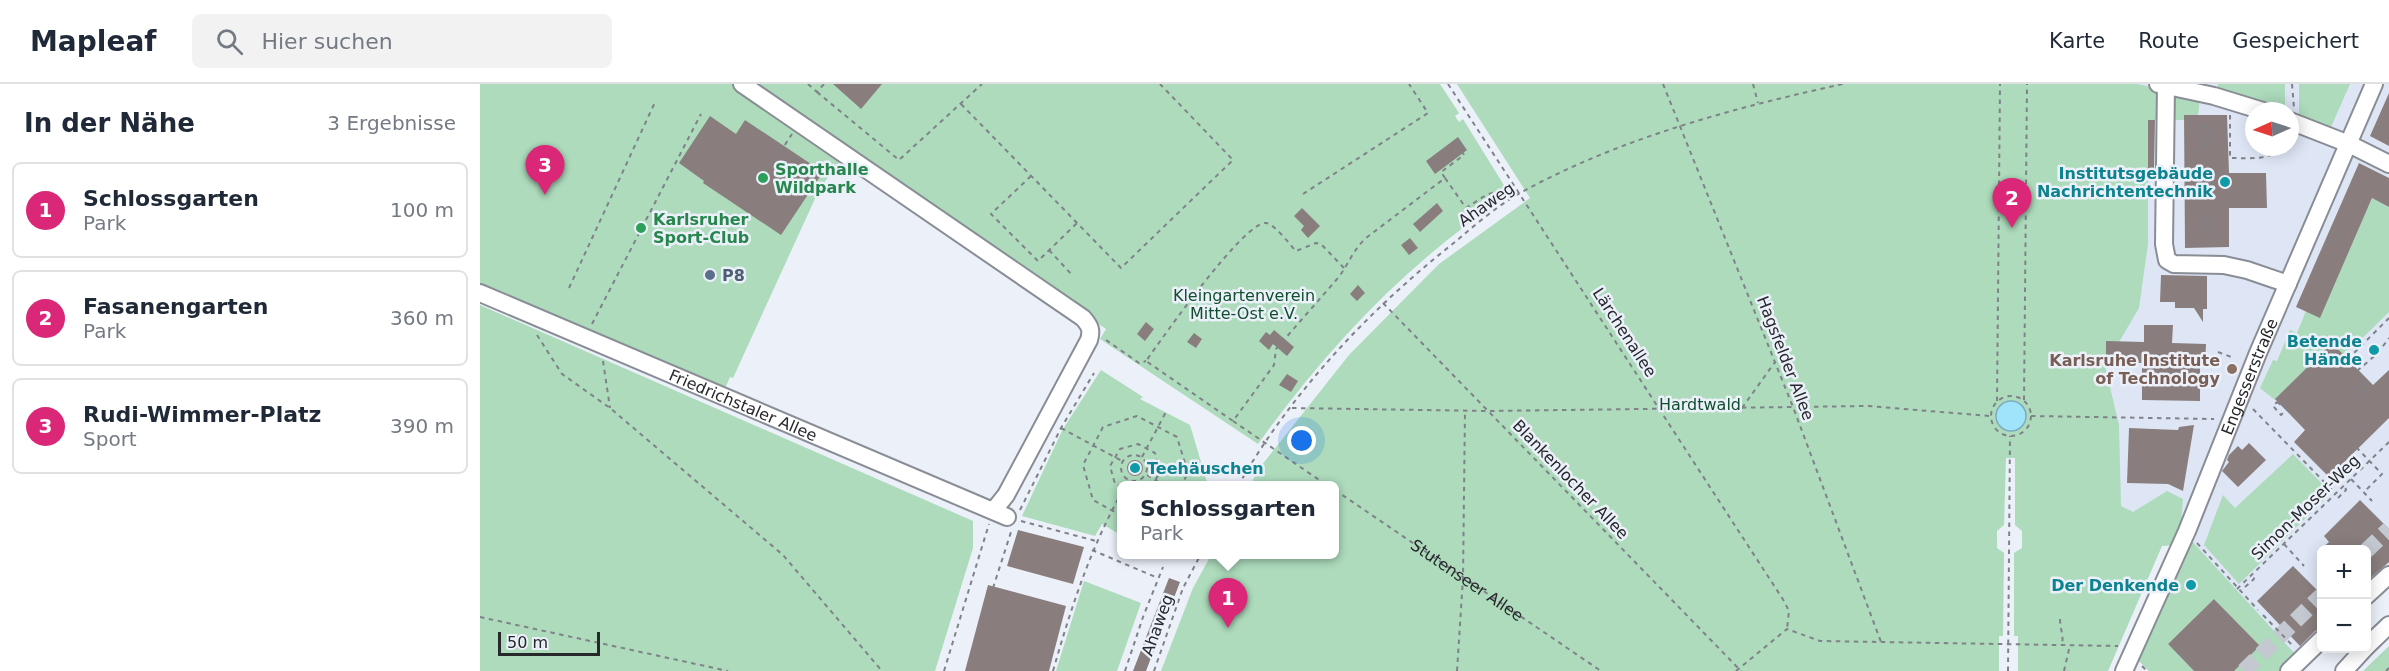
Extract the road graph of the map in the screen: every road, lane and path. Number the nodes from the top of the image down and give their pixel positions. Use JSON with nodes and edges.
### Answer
{"nodes":[{"id":1,"x":741,"y":84,"type":"edge"},
{"id":2,"x":808,"y":84,"type":"edge"},
{"id":3,"x":824,"y":84,"type":"edge"},
{"id":4,"x":982,"y":84,"type":"edge"},
{"id":5,"x":1160,"y":84,"type":"edge"},
{"id":6,"x":1409,"y":84,"type":"edge"},
{"id":7,"x":1448,"y":84,"type":"edge"},
{"id":8,"x":1663,"y":84,"type":"edge"},
{"id":9,"x":1754,"y":84,"type":"edge"},
{"id":10,"x":1843,"y":84,"type":"edge"},
{"id":11,"x":2000,"y":84,"type":"edge"},
{"id":12,"x":2027,"y":84,"type":"edge"},
{"id":13,"x":2374,"y":84,"type":"edge"},
{"id":14,"x":2162,"y":85,"type":"edge"},
{"id":15,"x":817,"y":92,"type":"junction"},
{"id":16,"x":656,"y":100,"type":"dead end"},
{"id":17,"x":1758,"y":103,"type":"junction"},
{"id":18,"x":961,"y":104,"type":"junction"},
{"id":19,"x":2245,"y":105,"type":"edge"},
{"id":20,"x":2222,"y":113,"type":"dead end"},
{"id":21,"x":701,"y":114,"type":"dead end"},
{"id":22,"x":798,"y":124,"type":"junction"},
{"id":23,"x":2299,"y":125,"type":"edge"},
{"id":24,"x":1680,"y":127,"type":"junction"},
{"id":25,"x":1456,"y":141,"type":"dead end"},
{"id":26,"x":2349,"y":144,"type":"junction"},
{"id":27,"x":2203,"y":146,"type":"joint"},
{"id":28,"x":2268,"y":156,"type":"edge"},
{"id":29,"x":775,"y":160,"type":"dead end"},
{"id":30,"x":2389,"y":164,"type":"edge"},
{"id":31,"x":1031,"y":176,"type":"junction"},
{"id":32,"x":1445,"y":178,"type":"junction"},
{"id":33,"x":1303,"y":194,"type":"dead end"},
{"id":34,"x":1519,"y":194,"type":"junction"},
{"id":35,"x":1077,"y":223,"type":"junction"},
{"id":36,"x":2204,"y":236,"type":"joint"},
{"id":37,"x":1049,"y":250,"type":"junction"},
{"id":38,"x":1344,"y":268,"type":"junction"},
{"id":39,"x":1073,"y":276,"type":"dead end"},
{"id":40,"x":2288,"y":284,"type":"junction"},
{"id":41,"x":570,"y":288,"type":"dead end"},
{"id":42,"x":480,"y":293,"type":"edge"},
{"id":43,"x":1383,"y":303,"type":"junction"},
{"id":44,"x":523,"y":312,"type":"junction"},
{"id":45,"x":2389,"y":318,"type":"edge"},
{"id":46,"x":1092,"y":332,"type":"junction"},
{"id":47,"x":2389,"y":338,"type":"edge"},
{"id":48,"x":593,"y":340,"type":"junction"},
{"id":49,"x":2218,"y":352,"type":"dead end"},
{"id":50,"x":2234,"y":358,"type":"dead end"},
{"id":51,"x":1146,"y":361,"type":"junction"},
{"id":52,"x":1775,"y":362,"type":"junction"},
{"id":53,"x":2352,"y":366,"type":"dead end"},
{"id":54,"x":2356,"y":371,"type":"dead end"},
{"id":55,"x":1094,"y":373,"type":"dead end"},
{"id":56,"x":2361,"y":395,"type":"joint"},
{"id":57,"x":2240,"y":397,"type":"junction"},
{"id":58,"x":1997,"y":400,"type":"junction"},
{"id":59,"x":2024,"y":400,"type":"junction"},
{"id":60,"x":1793,"y":407,"type":"junction"},
{"id":61,"x":610,"y":408,"type":"junction"},
{"id":62,"x":1291,"y":408,"type":"junction"},
{"id":63,"x":1742,"y":408,"type":"junction"},
{"id":64,"x":2287,"y":409,"type":"joint"},
{"id":65,"x":1167,"y":410,"type":"dead end"},
{"id":66,"x":1465,"y":410,"type":"junction"},
{"id":67,"x":1662,"y":410,"type":"junction"},
{"id":68,"x":1488,"y":411,"type":"junction"},
{"id":69,"x":1990,"y":416,"type":"junction"},
{"id":70,"x":2031,"y":416,"type":"junction"},
{"id":71,"x":2230,"y":420,"type":"junction"},
{"id":72,"x":2358,"y":421,"type":"dead end"},
{"id":73,"x":1233,"y":422,"type":"junction"},
{"id":74,"x":1158,"y":427,"type":"junction"},
{"id":75,"x":1061,"y":428,"type":"junction"},
{"id":76,"x":2010,"y":436,"type":"junction"},
{"id":77,"x":1265,"y":442,"type":"junction"},
{"id":78,"x":2389,"y":442,"type":"edge"},
{"id":79,"x":1093,"y":446,"type":"junction"},
{"id":80,"x":1146,"y":449,"type":"junction"},
{"id":81,"x":1115,"y":458,"type":"junction"},
{"id":82,"x":1142,"y":458,"type":"junction"},
{"id":83,"x":2369,"y":461,"type":"junction"},
{"id":84,"x":1123,"y":462,"type":"junction"},
{"id":85,"x":1146,"y":475,"type":"junction"},
{"id":86,"x":2351,"y":479,"type":"junction"},
{"id":87,"x":1128,"y":480,"type":"edge"},
{"id":88,"x":1155,"y":480,"type":"joint"},
{"id":89,"x":1136,"y":481,"type":"edge"},
{"id":90,"x":1184,"y":481,"type":"edge"},
{"id":91,"x":1242,"y":481,"type":"edge"},
{"id":92,"x":1321,"y":481,"type":"edge"},
{"id":93,"x":1117,"y":484,"type":"edge"},
{"id":94,"x":2345,"y":485,"type":"junction"},
{"id":95,"x":2364,"y":492,"type":"junction"},
{"id":96,"x":1339,"y":493,"type":"edge"},
{"id":97,"x":2336,"y":494,"type":"junction"},
{"id":98,"x":2338,"y":498,"type":"dead end"},
{"id":99,"x":1117,"y":500,"type":"edge"},
{"id":100,"x":2372,"y":501,"type":"dead end"},
{"id":101,"x":1111,"y":510,"type":"junction"},
{"id":102,"x":1117,"y":513,"type":"edge"},
{"id":103,"x":1005,"y":516,"type":"junction"},
{"id":104,"x":2187,"y":531,"type":"junction"},
{"id":105,"x":1096,"y":541,"type":"junction"},
{"id":106,"x":2284,"y":544,"type":"junction"},
{"id":107,"x":1092,"y":550,"type":"junction"},
{"id":108,"x":1199,"y":559,"type":"edge"},
{"id":109,"x":2304,"y":566,"type":"dead end"},
{"id":110,"x":1163,"y":567,"type":"dead end"},
{"id":111,"x":2253,"y":574,"type":"junction"},
{"id":112,"x":2389,"y":575,"type":"edge"},
{"id":113,"x":1158,"y":578,"type":"junction"},
{"id":114,"x":1463,"y":578,"type":"junction"},
{"id":115,"x":2245,"y":587,"type":"dead end"},
{"id":116,"x":993,"y":588,"type":"dead end"},
{"id":117,"x":2237,"y":589,"type":"junction"},
{"id":118,"x":2371,"y":592,"type":"edge"},
{"id":119,"x":2258,"y":610,"type":"dead end"},
{"id":120,"x":2263,"y":615,"type":"dead end"},
{"id":121,"x":480,"y":617,"type":"edge"},
{"id":122,"x":2060,"y":619,"type":"dead end"},
{"id":123,"x":2270,"y":622,"type":"dead end"},
{"id":124,"x":2389,"y":625,"type":"edge"},
{"id":125,"x":1787,"y":629,"type":"junction"},
{"id":126,"x":1881,"y":642,"type":"junction"},
{"id":127,"x":2371,"y":643,"type":"edge"},
{"id":128,"x":2008,"y":644,"type":"junction"},
{"id":129,"x":2317,"y":644,"type":"edge"},
{"id":130,"x":2062,"y":645,"type":"junction"},
{"id":131,"x":2070,"y":645,"type":"junction"},
{"id":132,"x":2361,"y":653,"type":"edge"},
{"id":133,"x":2132,"y":655,"type":"junction"},
{"id":134,"x":2389,"y":668,"type":"edge"},
{"id":135,"x":1739,"y":670,"type":"edge"},
{"id":136,"x":728,"y":671,"type":"edge"},
{"id":137,"x":882,"y":671,"type":"edge"},
{"id":138,"x":944,"y":671,"type":"edge"},
{"id":139,"x":1053,"y":671,"type":"edge"},
{"id":140,"x":1125,"y":671,"type":"edge"},
{"id":141,"x":1154,"y":671,"type":"edge"},
{"id":142,"x":1457,"y":671,"type":"edge"},
{"id":143,"x":1601,"y":671,"type":"edge"},
{"id":144,"x":2008,"y":671,"type":"edge"},
{"id":145,"x":2064,"y":671,"type":"edge"},
{"id":146,"x":2124,"y":671,"type":"edge"},
{"id":147,"x":2289,"y":671,"type":"edge"},
{"id":148,"x":2344,"y":671,"type":"edge"},
{"id":149,"x":2386,"y":671,"type":"edge"}],
"edges":[{"from":1,"to":22,"type":"street"},
{"from":2,"to":15,"type":"path"},
{"from":3,"to":15,"type":"path"},
{"from":4,"to":18,"type":"path"},
{"from":5,"to":35,"type":"path"},
{"from":6,"to":33,"type":"path"},
{"from":7,"to":34,"type":"path","name":"Lärchenallee"},
{"from":8,"to":24,"type":"path","name":"Hagsfelder Allee"},
{"from":9,"to":17,"type":"path"},
{"from":10,"to":17,"type":"path","name":"Ahaweg"},
{"from":11,"to":58,"type":"path"},
{"from":12,"to":59,"type":"path"},
{"from":13,"to":26,"type":"street","name":"Engesserstraße"},
{"from":14,"to":19,"type":"street"},
{"from":14,"to":40,"type":"street"},
{"from":15,"to":18,"type":"path"},
{"from":16,"to":41,"type":"path"},
{"from":17,"to":24,"type":"path","name":"Ahaweg"},
{"from":18,"to":31,"type":"path"},
{"from":20,"to":28,"type":"path"},
{"from":21,"to":48,"type":"path"},
{"from":22,"to":29,"type":"path"},
{"from":22,"to":46,"type":"street"},
{"from":23,"to":26,"type":"street"},
{"from":24,"to":34,"type":"path","name":"Ahaweg"},
{"from":24,"to":52,"type":"path","name":"Hagsfelder Allee"},
{"from":25,"to":32,"type":"path"},
{"from":26,"to":30,"type":"street"},
{"from":26,"to":40,"type":"street","name":"Engesserstraße"},
{"from":27,"to":27,"type":"path"},
{"from":31,"to":35,"type":"path"},
{"from":31,"to":37,"type":"path"},
{"from":32,"to":34,"type":"path"},
{"from":32,"to":38,"type":"path"},
{"from":34,"to":43,"type":"path","name":"Ahaweg"},
{"from":34,"to":67,"type":"path","name":"Lärchenallee"},
{"from":35,"to":37,"type":"path"},
{"from":36,"to":36,"type":"path"},
{"from":37,"to":39,"type":"path"},
{"from":38,"to":51,"type":"path"},
{"from":38,"to":73,"type":"path"},
{"from":40,"to":57,"type":"street","name":"Engesserstraße"},
{"from":42,"to":44,"type":"street","name":"Friedrichstaler Allee"},
{"from":43,"to":62,"type":"path","name":"Ahaweg"},
{"from":43,"to":68,"type":"path","name":"Blankenlocher Allee"},
{"from":44,"to":48,"type":"street","name":"Friedrichstaler Allee"},
{"from":44,"to":61,"type":"path"},
{"from":45,"to":53,"type":"path"},
{"from":46,"to":51,"type":"path"},
{"from":46,"to":103,"type":"street"},
{"from":47,"to":54,"type":"path"},
{"from":48,"to":61,"type":"path"},
{"from":48,"to":103,"type":"street","name":"Friedrichstaler Allee"},
{"from":49,"to":50,"type":"path"},
{"from":51,"to":73,"type":"path"},
{"from":52,"to":60,"type":"path","name":"Hagsfelder Allee"},
{"from":52,"to":63,"type":"path"},
{"from":55,"to":75,"type":"path"},
{"from":56,"to":56,"type":"path"},
{"from":57,"to":71,"type":"street","name":"Engesserstraße"},
{"from":57,"to":97,"type":"path"},
{"from":58,"to":59,"type":"path"},
{"from":58,"to":69,"type":"path"},
{"from":59,"to":70,"type":"path"},
{"from":60,"to":63,"type":"path"},
{"from":60,"to":69,"type":"path"},
{"from":60,"to":126,"type":"path","name":"Hagsfelder Allee"},
{"from":61,"to":137,"type":"path"},
{"from":62,"to":66,"type":"path"},
{"from":62,"to":77,"type":"path","name":"Ahaweg"},
{"from":63,"to":67,"type":"path"},
{"from":64,"to":64,"type":"path"},
{"from":65,"to":74,"type":"path"},
{"from":66,"to":68,"type":"path"},
{"from":66,"to":114,"type":"path"},
{"from":67,"to":68,"type":"path"},
{"from":67,"to":125,"type":"path","name":"Lärchenallee"},
{"from":68,"to":135,"type":"path","name":"Blankenlocher Allee"},
{"from":69,"to":76,"type":"path"},
{"from":70,"to":71,"type":"path"},
{"from":70,"to":76,"type":"path"},
{"from":71,"to":104,"type":"street","name":"Engesserstraße"},
{"from":72,"to":83,"type":"path"},
{"from":73,"to":77,"type":"path"},
{"from":74,"to":79,"type":"path"},
{"from":74,"to":80,"type":"path"},
{"from":74,"to":90,"type":"path"},
{"from":75,"to":79,"type":"path"},
{"from":75,"to":103,"type":"path"},
{"from":76,"to":128,"type":"path"},
{"from":77,"to":91,"type":"path","name":"Ahaweg"},
{"from":77,"to":92,"type":"path"},
{"from":78,"to":83,"type":"path","name":"Simon-Moser-Weg"},
{"from":79,"to":81,"type":"path"},
{"from":79,"to":101,"type":"path"},
{"from":80,"to":81,"type":"path"},
{"from":80,"to":82,"type":"path"},
{"from":80,"to":88,"type":"path"},
{"from":81,"to":84,"type":"path"},
{"from":81,"to":93,"type":"path"},
{"from":82,"to":84,"type":"path"},
{"from":82,"to":85,"type":"path"},
{"from":83,"to":86,"type":"path","name":"Simon-Moser-Weg"},
{"from":83,"to":95,"type":"path"},
{"from":84,"to":87,"type":"path"},
{"from":85,"to":88,"type":"path"},
{"from":85,"to":89,"type":"path"},
{"from":86,"to":94,"type":"path","name":"Simon-Moser-Weg"},
{"from":86,"to":95,"type":"path"},
{"from":94,"to":97,"type":"path","name":"Simon-Moser-Weg"},
{"from":94,"to":98,"type":"path"},
{"from":95,"to":100,"type":"path"},
{"from":96,"to":114,"type":"path","name":"Stutenseer Allee"},
{"from":97,"to":106,"type":"path","name":"Simon-Moser-Weg"},
{"from":99,"to":101,"type":"path"},
{"from":101,"to":102,"type":"path"},
{"from":101,"to":105,"type":"path"},
{"from":103,"to":105,"type":"path"},
{"from":103,"to":116,"type":"path"},
{"from":103,"to":138,"type":"path"},
{"from":104,"to":117,"type":"path"},
{"from":104,"to":133,"type":"street","name":"Engesserstraße"},
{"from":105,"to":107,"type":"path"},
{"from":106,"to":109,"type":"path"},
{"from":106,"to":111,"type":"path","name":"Simon-Moser-Weg"},
{"from":107,"to":113,"type":"path"},
{"from":107,"to":139,"type":"path"},
{"from":108,"to":141,"type":"path","name":"Ahaweg"},
{"from":110,"to":113,"type":"path"},
{"from":111,"to":115,"type":"path"},
{"from":111,"to":117,"type":"path","name":"Simon-Moser-Weg"},
{"from":112,"to":118,"type":"street"},
{"from":113,"to":140,"type":"path"},
{"from":114,"to":142,"type":"path"},
{"from":114,"to":143,"type":"path","name":"Stutenseer Allee"},
{"from":117,"to":119,"type":"path"},
{"from":120,"to":123,"type":"path"},
{"from":121,"to":136,"type":"path"},
{"from":122,"to":130,"type":"path"},
{"from":124,"to":127,"type":"street"},
{"from":125,"to":126,"type":"path"},
{"from":125,"to":135,"type":"path"},
{"from":126,"to":128,"type":"path"},
{"from":128,"to":130,"type":"path"},
{"from":128,"to":144,"type":"path"},
{"from":129,"to":147,"type":"street"},
{"from":130,"to":131,"type":"path"},
{"from":131,"to":133,"type":"path"},
{"from":131,"to":145,"type":"path"},
{"from":132,"to":148,"type":"street"},
{"from":133,"to":146,"type":"street","name":"Engesserstraße"},
{"from":134,"to":149,"type":"path"}]}
